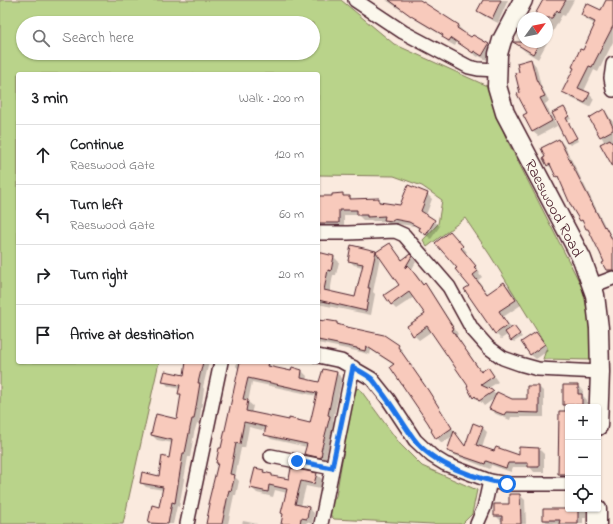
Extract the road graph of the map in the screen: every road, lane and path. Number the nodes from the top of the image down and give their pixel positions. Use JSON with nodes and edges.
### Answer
{"nodes":[{"id":1,"x":355,"y":0,"type":"edge"},
{"id":2,"x":523,"y":0,"type":"edge"},
{"id":3,"x":613,"y":64,"type":"edge"},
{"id":4,"x":497,"y":70,"type":"junction"},
{"id":5,"x":613,"y":90,"type":"edge"},
{"id":6,"x":320,"y":233,"type":"edge"},
{"id":7,"x":613,"y":278,"type":"edge"},
{"id":8,"x":592,"y":286,"type":"junction"},
{"id":9,"x":320,"y":356,"type":"edge"},
{"id":10,"x":221,"y":364,"type":"edge"},
{"id":11,"x":353,"y":367,"type":"junction"},
{"id":12,"x":600,"y":372,"type":"junction"},
{"id":13,"x":599,"y":404,"type":"edge"},
{"id":14,"x":271,"y":456,"type":"dead end"},
{"id":15,"x":332,"y":468,"type":"junction"},
{"id":16,"x":490,"y":481,"type":"junction"},
{"id":17,"x":565,"y":484,"type":"edge"},
{"id":18,"x":597,"y":512,"type":"edge"},
{"id":19,"x":187,"y":524,"type":"edge"},
{"id":20,"x":323,"y":524,"type":"edge"},
{"id":21,"x":477,"y":524,"type":"edge"},
{"id":22,"x":597,"y":524,"type":"edge"}],
"edges":[{"from":1,"to":4,"type":"street"},
{"from":2,"to":4,"type":"street","name":"Raeswood Road"},
{"from":3,"to":5,"type":"street"},
{"from":4,"to":8,"type":"street","name":"Raeswood Road"},
{"from":6,"to":12,"type":"street"},
{"from":7,"to":8,"type":"street"},
{"from":8,"to":12,"type":"street","name":"Raeswood Road"},
{"from":9,"to":11,"type":"street"},
{"from":10,"to":19,"type":"street"},
{"from":11,"to":15,"type":"street"},
{"from":11,"to":16,"type":"street"},
{"from":12,"to":13,"type":"street","name":"Raeswood Road"},
{"from":14,"to":15,"type":"street"},
{"from":15,"to":20,"type":"street"},
{"from":16,"to":17,"type":"street"},
{"from":16,"to":21,"type":"street"},
{"from":18,"to":22,"type":"street"}]}
